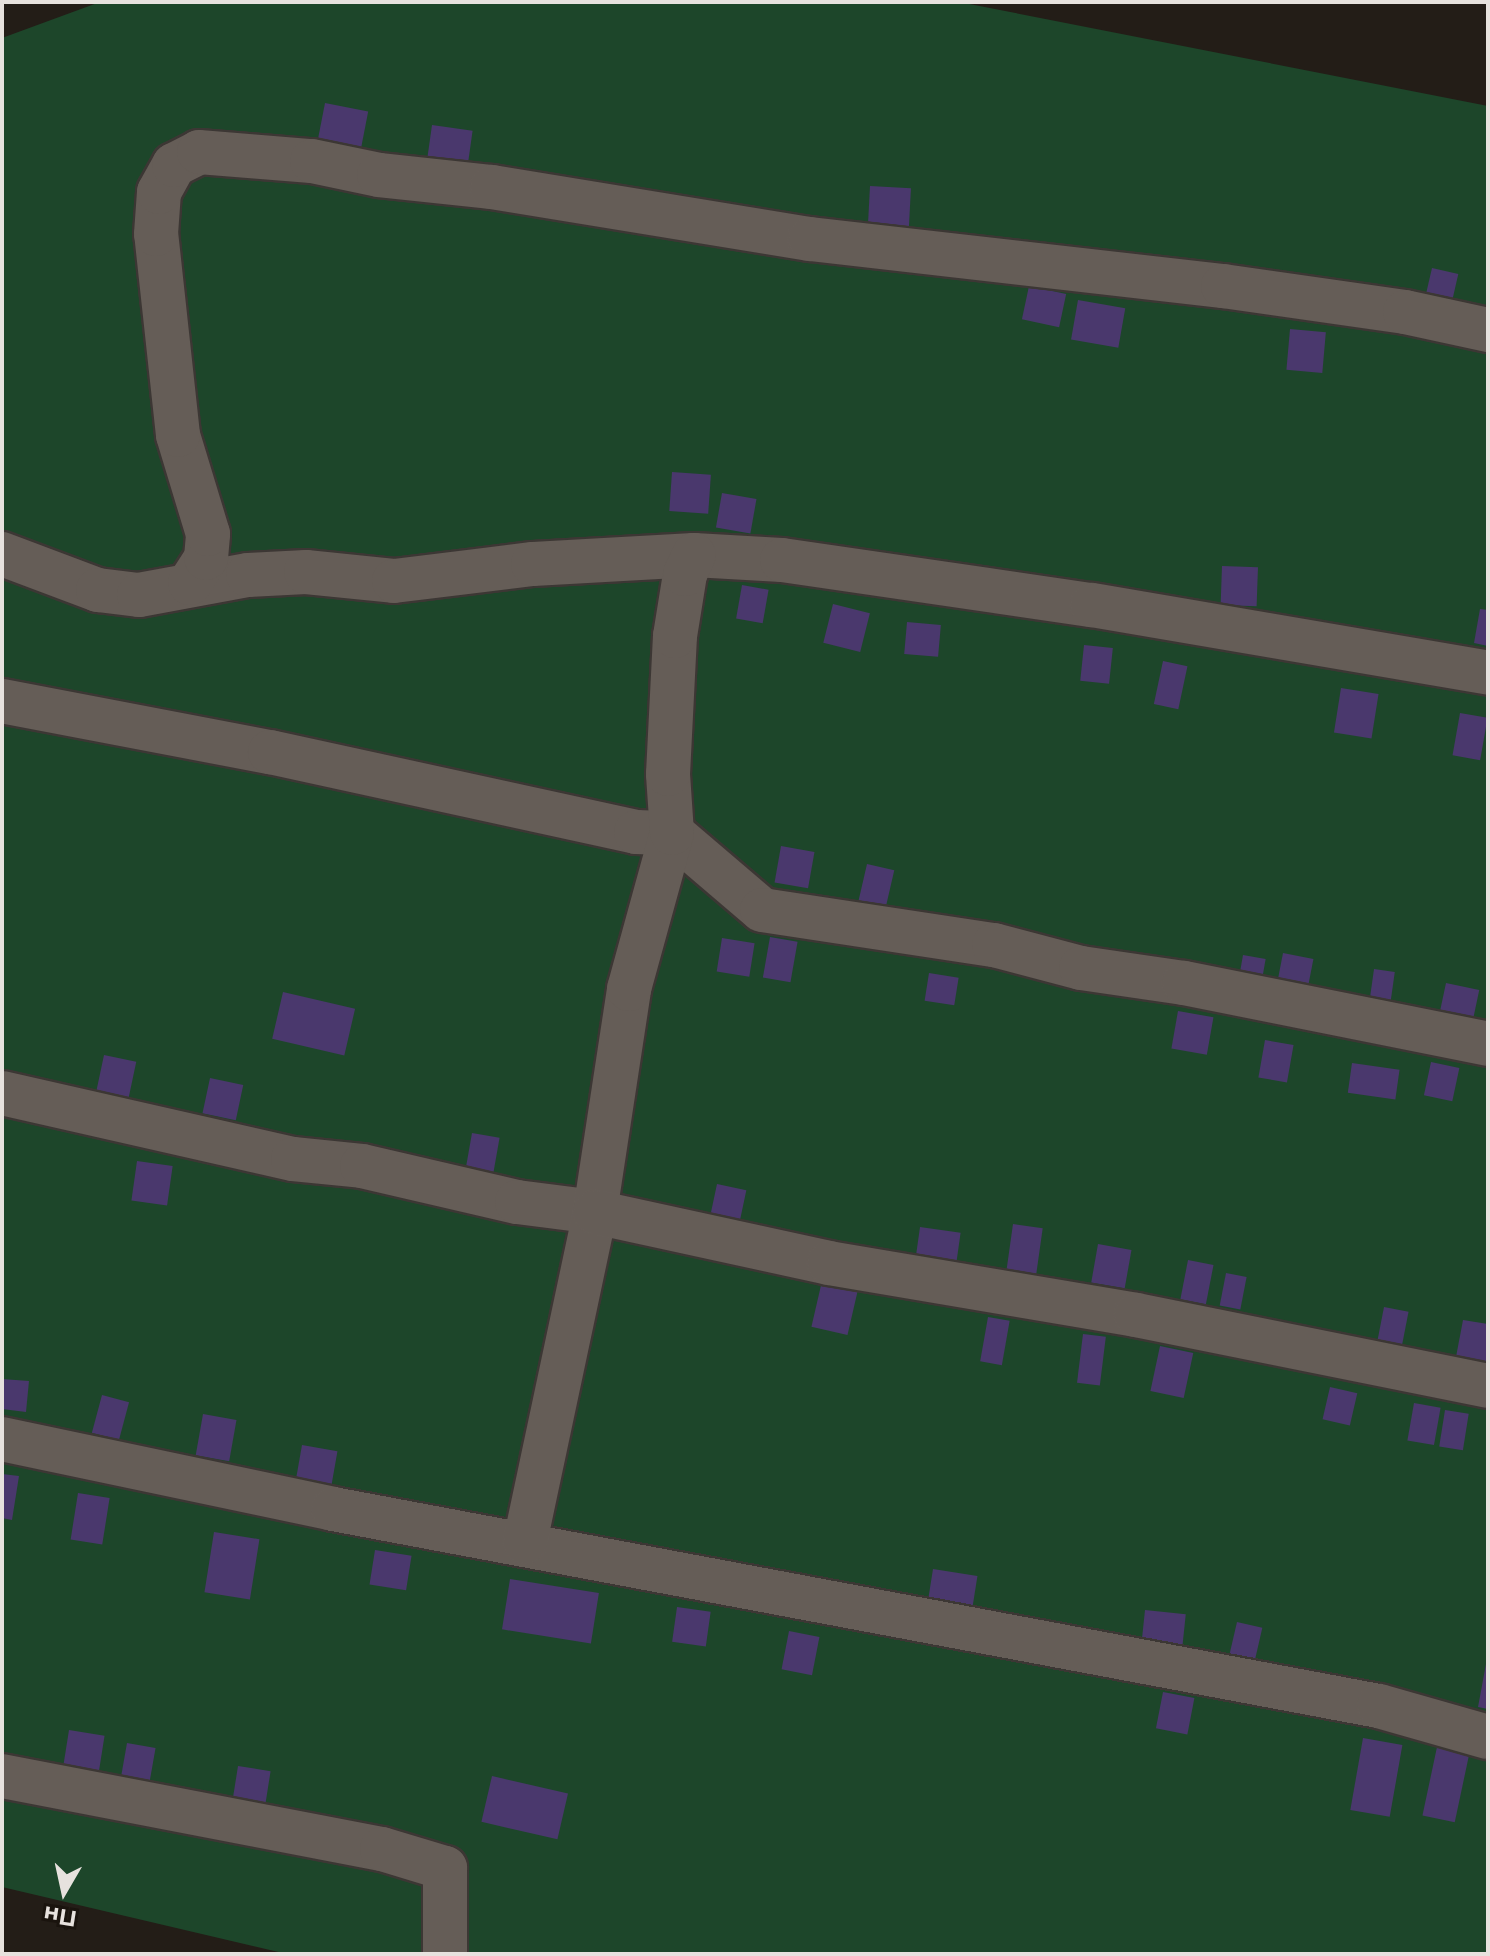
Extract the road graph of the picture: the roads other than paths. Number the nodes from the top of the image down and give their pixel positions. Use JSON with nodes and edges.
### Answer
{"nodes":[{"id":1,"x":1488,"y":330,"type":"edge"},
{"id":2,"x":2,"y":554,"type":"edge"},
{"id":3,"x":694,"y":555,"type":"junction"},
{"id":4,"x":190,"y":583,"type":"junction"},
{"id":5,"x":1488,"y":673,"type":"edge"},
{"id":6,"x":2,"y":701,"type":"edge"},
{"id":7,"x":672,"y":833,"type":"junction"},
{"id":8,"x":1488,"y":1044,"type":"edge"},
{"id":9,"x":2,"y":1093,"type":"edge"},
{"id":10,"x":595,"y":1212,"type":"junction"},
{"id":11,"x":1488,"y":1386,"type":"edge"},
{"id":12,"x":2,"y":1439,"type":"edge"},
{"id":13,"x":525,"y":1542,"type":"junction"},
{"id":14,"x":1488,"y":1737,"type":"edge"},
{"id":15,"x":2,"y":1776,"type":"edge"},
{"id":16,"x":445,"y":1954,"type":"edge"}],
"edges":[{"from":1,"to":4,"type":"street"},
{"from":2,"to":4,"type":"street"},
{"from":3,"to":4,"type":"street"},
{"from":3,"to":5,"type":"street"},
{"from":3,"to":7,"type":"street"},
{"from":6,"to":7,"type":"street"},
{"from":7,"to":8,"type":"street"},
{"from":7,"to":10,"type":"street"},
{"from":9,"to":10,"type":"street"},
{"from":10,"to":11,"type":"street"},
{"from":10,"to":13,"type":"street"},
{"from":12,"to":13,"type":"street"},
{"from":13,"to":14,"type":"street"},
{"from":15,"to":16,"type":"street"}]}
